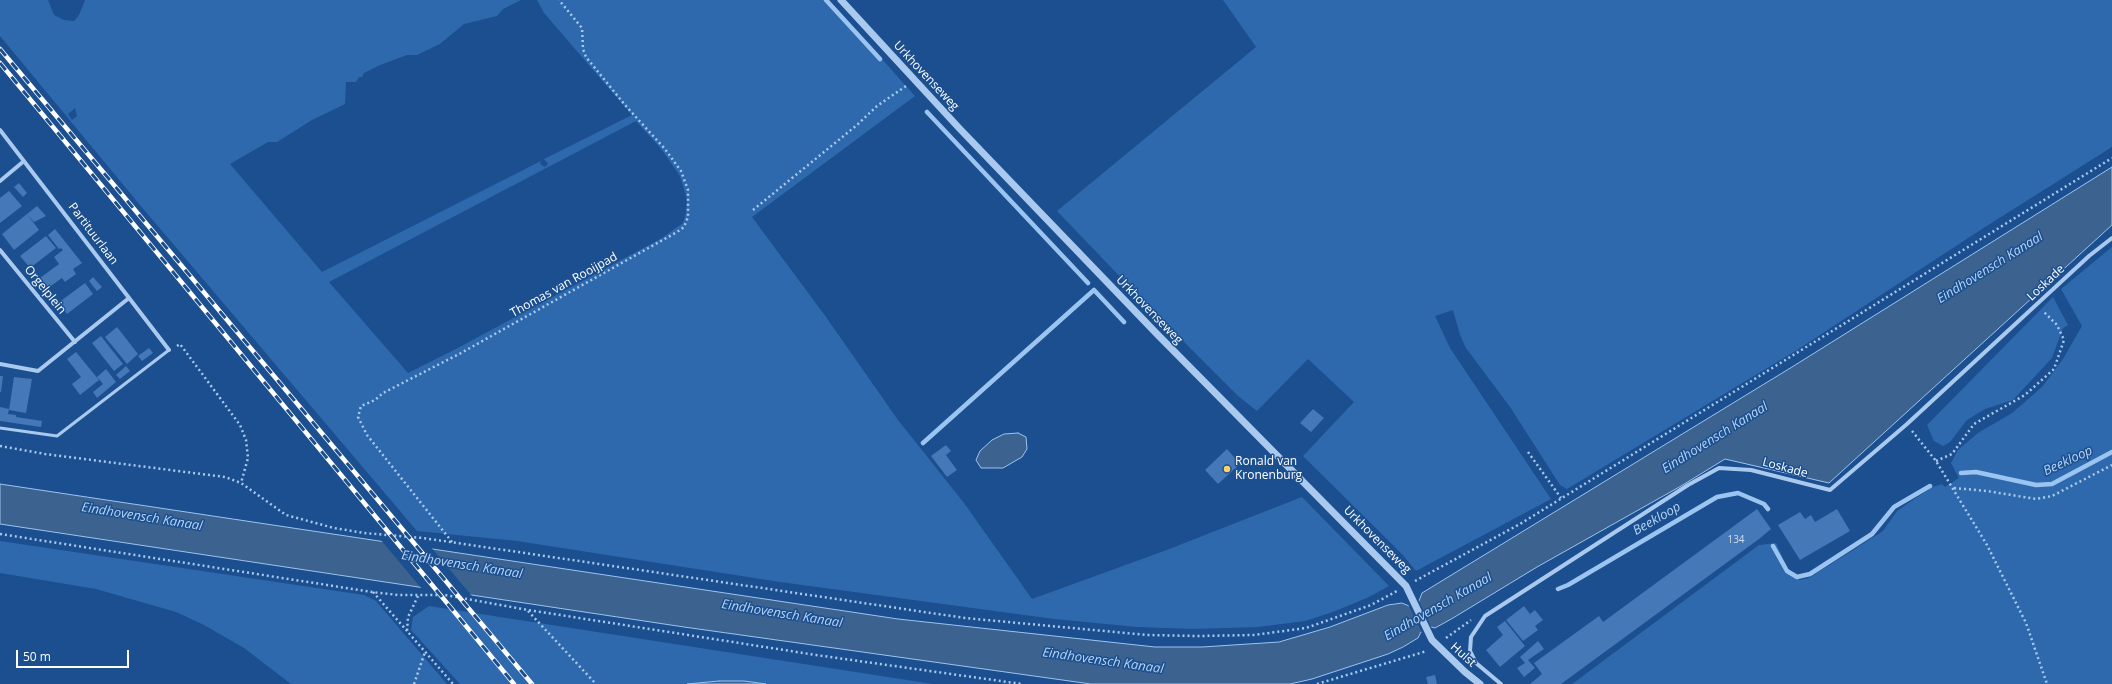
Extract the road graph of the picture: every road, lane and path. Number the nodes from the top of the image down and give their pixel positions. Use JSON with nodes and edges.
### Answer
{"nodes":[{"id":1,"x":559,"y":0,"type":"edge"},
{"id":2,"x":841,"y":0,"type":"edge"},
{"id":3,"x":916,"y":81,"type":"junction"},
{"id":4,"x":0,"y":130,"type":"edge"},
{"id":5,"x":2112,"y":158,"type":"edge"},
{"id":6,"x":24,"y":161,"type":"junction"},
{"id":7,"x":0,"y":181,"type":"edge"},
{"id":8,"x":753,"y":210,"type":"dead end"},
{"id":9,"x":2112,"y":238,"type":"edge"},
{"id":10,"x":0,"y":250,"type":"edge"},
{"id":11,"x":129,"y":298,"type":"junction"},
{"id":12,"x":2037,"y":304,"type":"junction"},
{"id":13,"x":75,"y":342,"type":"junction"},
{"id":14,"x":169,"y":350,"type":"junction"},
{"id":15,"x":0,"y":364,"type":"edge"},
{"id":16,"x":1907,"y":424,"type":"junction"},
{"id":17,"x":0,"y":428,"type":"edge"},
{"id":18,"x":0,"y":446,"type":"edge"},
{"id":19,"x":1528,"y":452,"type":"dead end"},
{"id":20,"x":1936,"y":460,"type":"junction"},
{"id":21,"x":2112,"y":465,"type":"edge"},
{"id":22,"x":241,"y":483,"type":"junction"},
{"id":23,"x":1953,"y":488,"type":"junction"},
{"id":24,"x":1561,"y":498,"type":"junction"},
{"id":25,"x":0,"y":534,"type":"edge"},
{"id":26,"x":453,"y":542,"type":"junction"},
{"id":27,"x":1408,"y":589,"type":"junction"},
{"id":28,"x":372,"y":592,"type":"junction"},
{"id":29,"x":418,"y":595,"type":"junction"},
{"id":30,"x":528,"y":610,"type":"junction"},
{"id":31,"x":1485,"y":616,"type":"junction"},
{"id":32,"x":407,"y":631,"type":"junction"},
{"id":33,"x":1432,"y":640,"type":"joint"},
{"id":34,"x":1437,"y":646,"type":"junction"},
{"id":35,"x":425,"y":652,"type":"junction"},
{"id":36,"x":1328,"y":683,"type":"edge"},
{"id":37,"x":414,"y":684,"type":"edge"},
{"id":38,"x":453,"y":684,"type":"edge"},
{"id":39,"x":596,"y":684,"type":"edge"},
{"id":40,"x":1022,"y":684,"type":"edge"},
{"id":41,"x":1317,"y":684,"type":"edge"},
{"id":42,"x":1480,"y":684,"type":"edge"},
{"id":43,"x":1501,"y":684,"type":"edge"},
{"id":44,"x":2047,"y":684,"type":"edge"}],
"edges":[{"from":1,"to":26,"type":"path","name":"Thomas van Rooijpad"},
{"from":2,"to":3,"type":"street","name":"Urkhovenseweg"},
{"from":3,"to":8,"type":"path"},
{"from":3,"to":27,"type":"street","name":"Urkhovenseweg"},
{"from":4,"to":6,"type":"street","name":"Partituurlaan"},
{"from":5,"to":24,"type":"path"},
{"from":6,"to":7,"type":"street"},
{"from":6,"to":11,"type":"street","name":"Partituurlaan"},
{"from":9,"to":12,"type":"street","name":"Loskade"},
{"from":10,"to":13,"type":"street","name":"Orgelplein"},
{"from":11,"to":13,"type":"street"},
{"from":11,"to":14,"type":"street","name":"Partituurlaan"},
{"from":12,"to":16,"type":"street","name":"Loskade"},
{"from":12,"to":20,"type":"path"},
{"from":13,"to":15,"type":"street"},
{"from":14,"to":17,"type":"lane"},
{"from":14,"to":22,"type":"path"},
{"from":16,"to":20,"type":"path"},
{"from":16,"to":31,"type":"street","name":"Loskade"},
{"from":18,"to":22,"type":"path"},
{"from":19,"to":24,"type":"path"},
{"from":20,"to":23,"type":"path"},
{"from":21,"to":23,"type":"path"},
{"from":22,"to":26,"type":"path"},
{"from":23,"to":44,"type":"path"},
{"from":24,"to":27,"type":"path"},
{"from":25,"to":28,"type":"path"},
{"from":26,"to":27,"type":"path"},
{"from":27,"to":33,"type":"street","name":"Urkhovenseweg"},
{"from":28,"to":29,"type":"path"},
{"from":28,"to":32,"type":"path"},
{"from":29,"to":30,"type":"path"},
{"from":29,"to":32,"type":"path"},
{"from":30,"to":39,"type":"path"},
{"from":30,"to":40,"type":"path"},
{"from":31,"to":34,"type":"path"},
{"from":31,"to":43,"type":"street","name":"Loskade"},
{"from":32,"to":35,"type":"path"},
{"from":33,"to":34,"type":"street","name":"Hulst"},
{"from":34,"to":36,"type":"path"},
{"from":34,"to":42,"type":"street","name":"Hulst"},
{"from":35,"to":37,"type":"path"},
{"from":35,"to":38,"type":"path"},
{"from":36,"to":41,"type":"path"}]}
